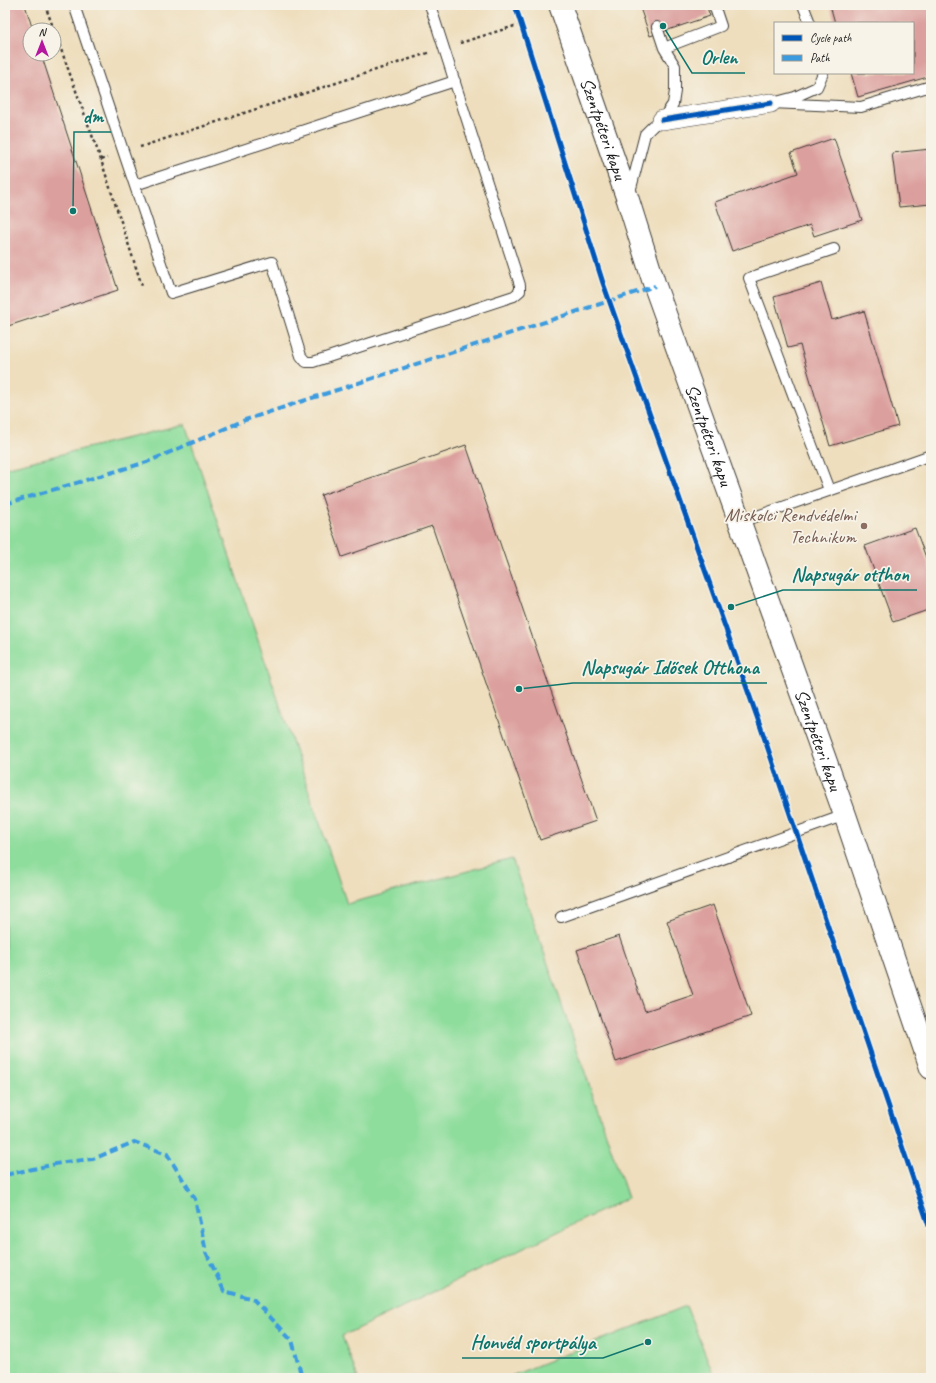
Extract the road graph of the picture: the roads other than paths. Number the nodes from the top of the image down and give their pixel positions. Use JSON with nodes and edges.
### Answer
{"nodes":[{"id":1,"x":74,"y":5,"type":"edge"},
{"id":2,"x":430,"y":5,"type":"edge"},
{"id":3,"x":560,"y":5,"type":"edge"},
{"id":4,"x":714,"y":5,"type":"edge"},
{"id":5,"x":803,"y":5,"type":"edge"},
{"id":6,"x":810,"y":22,"type":"edge"},
{"id":7,"x":657,"y":27,"type":"dead end"},
{"id":8,"x":664,"y":48,"type":"junction"},
{"id":9,"x":822,"y":74,"type":"edge"},
{"id":10,"x":455,"y":81,"type":"junction"},
{"id":11,"x":931,"y":86,"type":"edge"},
{"id":12,"x":771,"y":103,"type":"junction"},
{"id":13,"x":662,"y":120,"type":"junction"},
{"id":14,"x":135,"y":185,"type":"junction"},
{"id":15,"x":628,"y":200,"type":"junction"},
{"id":16,"x":834,"y":249,"type":"dead end"},
{"id":17,"x":931,"y":455,"type":"edge"},
{"id":18,"x":830,"y":490,"type":"junction"},
{"id":19,"x":740,"y":522,"type":"junction"},
{"id":20,"x":845,"y":815,"type":"junction"},
{"id":21,"x":561,"y":917,"type":"dead end"},
{"id":22,"x":931,"y":1068,"type":"edge"}],
"edges":[{"from":1,"to":14,"type":"lane"},
{"from":2,"to":10,"type":"lane"},
{"from":3,"to":15,"type":"main road","name":"Szentpéteri kapu"},
{"from":4,"to":8,"type":"lane"},
{"from":5,"to":6,"type":"lane"},
{"from":7,"to":8,"type":"lane"},
{"from":8,"to":13,"type":"lane"},
{"from":9,"to":12,"type":"lane"},
{"from":10,"to":14,"type":"lane"},
{"from":10,"to":14,"type":"lane"},
{"from":11,"to":12,"type":"lane"},
{"from":12,"to":13,"type":"street"},
{"from":13,"to":15,"type":"lane"},
{"from":15,"to":19,"type":"main road","name":"Szentpéteri kapu"},
{"from":16,"to":18,"type":"lane"},
{"from":17,"to":18,"type":"lane"},
{"from":18,"to":19,"type":"lane"},
{"from":19,"to":20,"type":"main road","name":"Szentpéteri kapu"},
{"from":20,"to":21,"type":"lane"},
{"from":20,"to":22,"type":"main road","name":"Szentpéteri kapu"}]}
